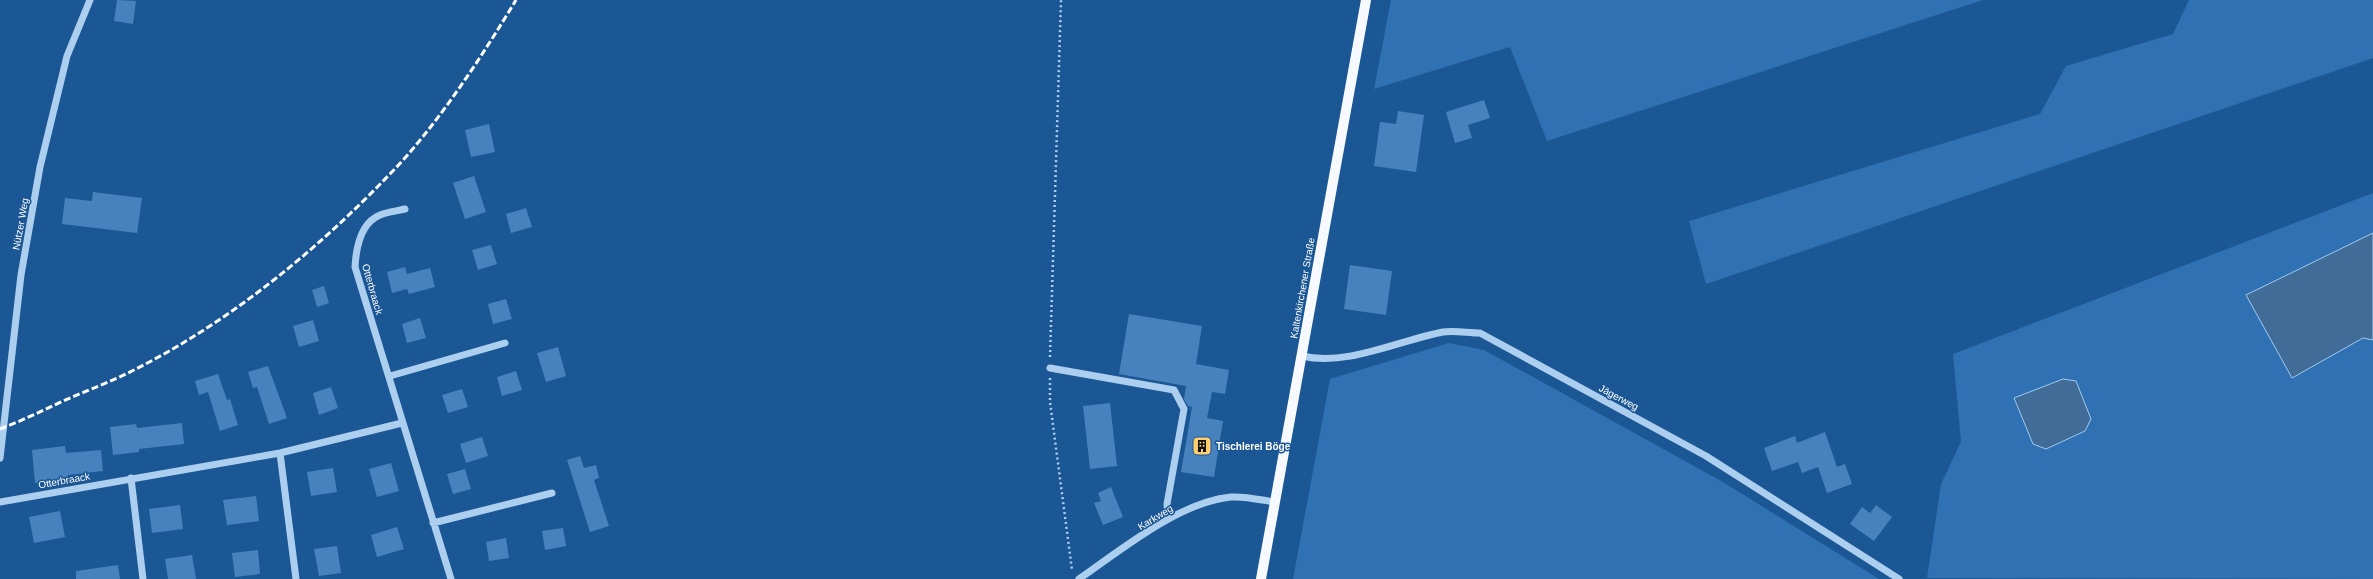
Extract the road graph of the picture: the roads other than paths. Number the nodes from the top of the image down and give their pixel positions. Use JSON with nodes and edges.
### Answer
{"nodes":[{"id":1,"x":90,"y":0,"type":"edge"},
{"id":2,"x":1366,"y":0,"type":"edge"},
{"id":3,"x":405,"y":209,"type":"dead end"},
{"id":4,"x":505,"y":342,"type":"dead end"},
{"id":5,"x":1302,"y":356,"type":"junction"},
{"id":6,"x":1050,"y":368,"type":"road end"},
{"id":7,"x":390,"y":376,"type":"junction"},
{"id":8,"x":402,"y":423,"type":"junction"},
{"id":9,"x":280,"y":453,"type":"junction"},
{"id":10,"x":0,"y":458,"type":"edge"},
{"id":11,"x":130,"y":478,"type":"junction"},
{"id":12,"x":552,"y":493,"type":"dead end"},
{"id":13,"x":0,"y":502,"type":"edge"},
{"id":14,"x":1274,"y":502,"type":"junction"},
{"id":15,"x":1168,"y":518,"type":"junction"},
{"id":16,"x":434,"y":523,"type":"junction"},
{"id":17,"x":142,"y":579,"type":"edge"},
{"id":18,"x":296,"y":579,"type":"edge"},
{"id":19,"x":451,"y":579,"type":"edge"},
{"id":20,"x":1078,"y":579,"type":"edge"},
{"id":21,"x":1261,"y":579,"type":"edge"},
{"id":22,"x":1899,"y":579,"type":"edge"}],
"edges":[{"from":1,"to":10,"type":"street","name":"Nützer Weg"},
{"from":2,"to":5,"type":"main road","name":"Kaltenkirchener Straße"},
{"from":3,"to":7,"type":"street","name":"Otterbraack"},
{"from":4,"to":7,"type":"street"},
{"from":5,"to":14,"type":"main road","name":"Kaltenkirchener Straße"},
{"from":5,"to":22,"type":"street","name":"Jägerweg"},
{"from":6,"to":15,"type":"street"},
{"from":7,"to":8,"type":"street","name":"Otterbraack"},
{"from":8,"to":9,"type":"street","name":"Otterbraack"},
{"from":8,"to":16,"type":"street","name":"Otterbraack"},
{"from":9,"to":11,"type":"street","name":"Otterbraack"},
{"from":9,"to":18,"type":"street"},
{"from":11,"to":13,"type":"street","name":"Otterbraack"},
{"from":11,"to":17,"type":"street"},
{"from":12,"to":16,"type":"street"},
{"from":14,"to":15,"type":"street","name":"Karkweg"},
{"from":14,"to":21,"type":"main road","name":"Kaltenkirchener Straße"},
{"from":15,"to":20,"type":"street","name":"Karkweg"},
{"from":16,"to":19,"type":"street","name":"Otterbraack"}]}
